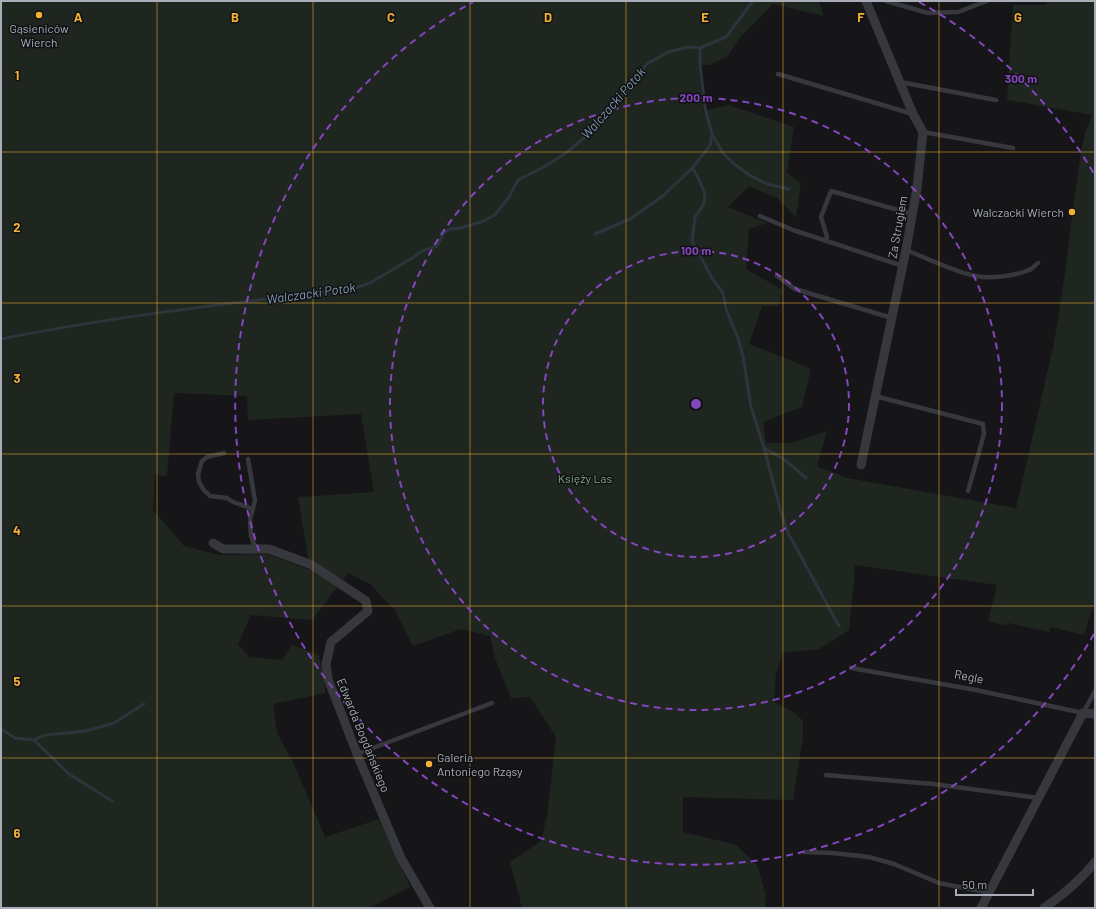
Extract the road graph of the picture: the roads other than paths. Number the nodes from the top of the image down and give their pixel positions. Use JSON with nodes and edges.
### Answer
{"nodes":[{"id":1,"x":866,"y":1,"type":"edge"},
{"id":2,"x":886,"y":1,"type":"edge"},
{"id":3,"x":987,"y":1,"type":"edge"},
{"id":4,"x":778,"y":74,"type":"dead end"},
{"id":5,"x":900,"y":82,"type":"junction"},
{"id":6,"x":996,"y":100,"type":"dead end"},
{"id":7,"x":913,"y":114,"type":"junction"},
{"id":8,"x":923,"y":132,"type":"junction"},
{"id":9,"x":1013,"y":148,"type":"dead end"},
{"id":10,"x":912,"y":214,"type":"junction"},
{"id":11,"x":760,"y":216,"type":"dead end"},
{"id":12,"x":827,"y":237,"type":"dead end"},
{"id":13,"x":906,"y":250,"type":"junction"},
{"id":14,"x":1038,"y":262,"type":"dead end"},
{"id":15,"x":903,"y":266,"type":"junction"},
{"id":16,"x":777,"y":276,"type":"dead end"},
{"id":17,"x":892,"y":318,"type":"junction"},
{"id":18,"x":875,"y":396,"type":"junction"},
{"id":19,"x":224,"y":453,"type":"dead end"},
{"id":20,"x":248,"y":459,"type":"dead end"},
{"id":21,"x":861,"y":466,"type":"dead end"},
{"id":22,"x":968,"y":491,"type":"dead end"},
{"id":23,"x":253,"y":509,"type":"junction"},
{"id":24,"x":214,"y":543,"type":"dead end"},
{"id":25,"x":256,"y":549,"type":"junction"},
{"id":26,"x":851,"y":668,"type":"dead end"},
{"id":27,"x":1095,"y":691,"type":"edge"},
{"id":28,"x":492,"y":703,"type":"dead end"},
{"id":29,"x":1083,"y":713,"type":"junction"},
{"id":30,"x":1095,"y":714,"type":"edge"},
{"id":31,"x":357,"y":754,"type":"junction"},
{"id":32,"x":826,"y":775,"type":"dead end"},
{"id":33,"x":1038,"y":798,"type":"junction"},
{"id":34,"x":805,"y":852,"type":"dead end"},
{"id":35,"x":1095,"y":862,"type":"edge"},
{"id":36,"x":990,"y":893,"type":"junction"},
{"id":37,"x":430,"y":908,"type":"edge"},
{"id":38,"x":981,"y":908,"type":"edge"},
{"id":39,"x":1044,"y":908,"type":"edge"}],
"edges":[{"from":1,"to":5,"type":"street"},
{"from":2,"to":3,"type":"lane"},
{"from":4,"to":7,"type":"lane"},
{"from":5,"to":6,"type":"lane"},
{"from":5,"to":7,"type":"street"},
{"from":7,"to":8,"type":"street"},
{"from":8,"to":9,"type":"lane"},
{"from":8,"to":10,"type":"street","name":"Za Strugiem"},
{"from":10,"to":12,"type":"lane"},
{"from":10,"to":13,"type":"street","name":"Za Strugiem"},
{"from":11,"to":15,"type":"lane"},
{"from":13,"to":14,"type":"lane"},
{"from":13,"to":15,"type":"street","name":"Za Strugiem"},
{"from":15,"to":17,"type":"street","name":"Za Strugiem"},
{"from":16,"to":17,"type":"lane"},
{"from":17,"to":18,"type":"street","name":"Za Strugiem"},
{"from":18,"to":21,"type":"street","name":"Za Strugiem"},
{"from":18,"to":22,"type":"lane"},
{"from":19,"to":23,"type":"lane"},
{"from":20,"to":23,"type":"lane"},
{"from":23,"to":25,"type":"lane"},
{"from":24,"to":25,"type":"street","name":"Edwarda Bogdańskiego"},
{"from":25,"to":31,"type":"street","name":"Edwarda Bogdańskiego"},
{"from":26,"to":29,"type":"lane","name":"Regle"},
{"from":27,"to":29,"type":"lane"},
{"from":28,"to":31,"type":"lane"},
{"from":29,"to":30,"type":"street","name":"Regle"},
{"from":29,"to":33,"type":"street"},
{"from":31,"to":37,"type":"street","name":"Edwarda Bogdańskiego"},
{"from":32,"to":33,"type":"lane"},
{"from":33,"to":36,"type":"street"},
{"from":34,"to":36,"type":"lane"},
{"from":35,"to":39,"type":"street"},
{"from":36,"to":38,"type":"street"}]}
